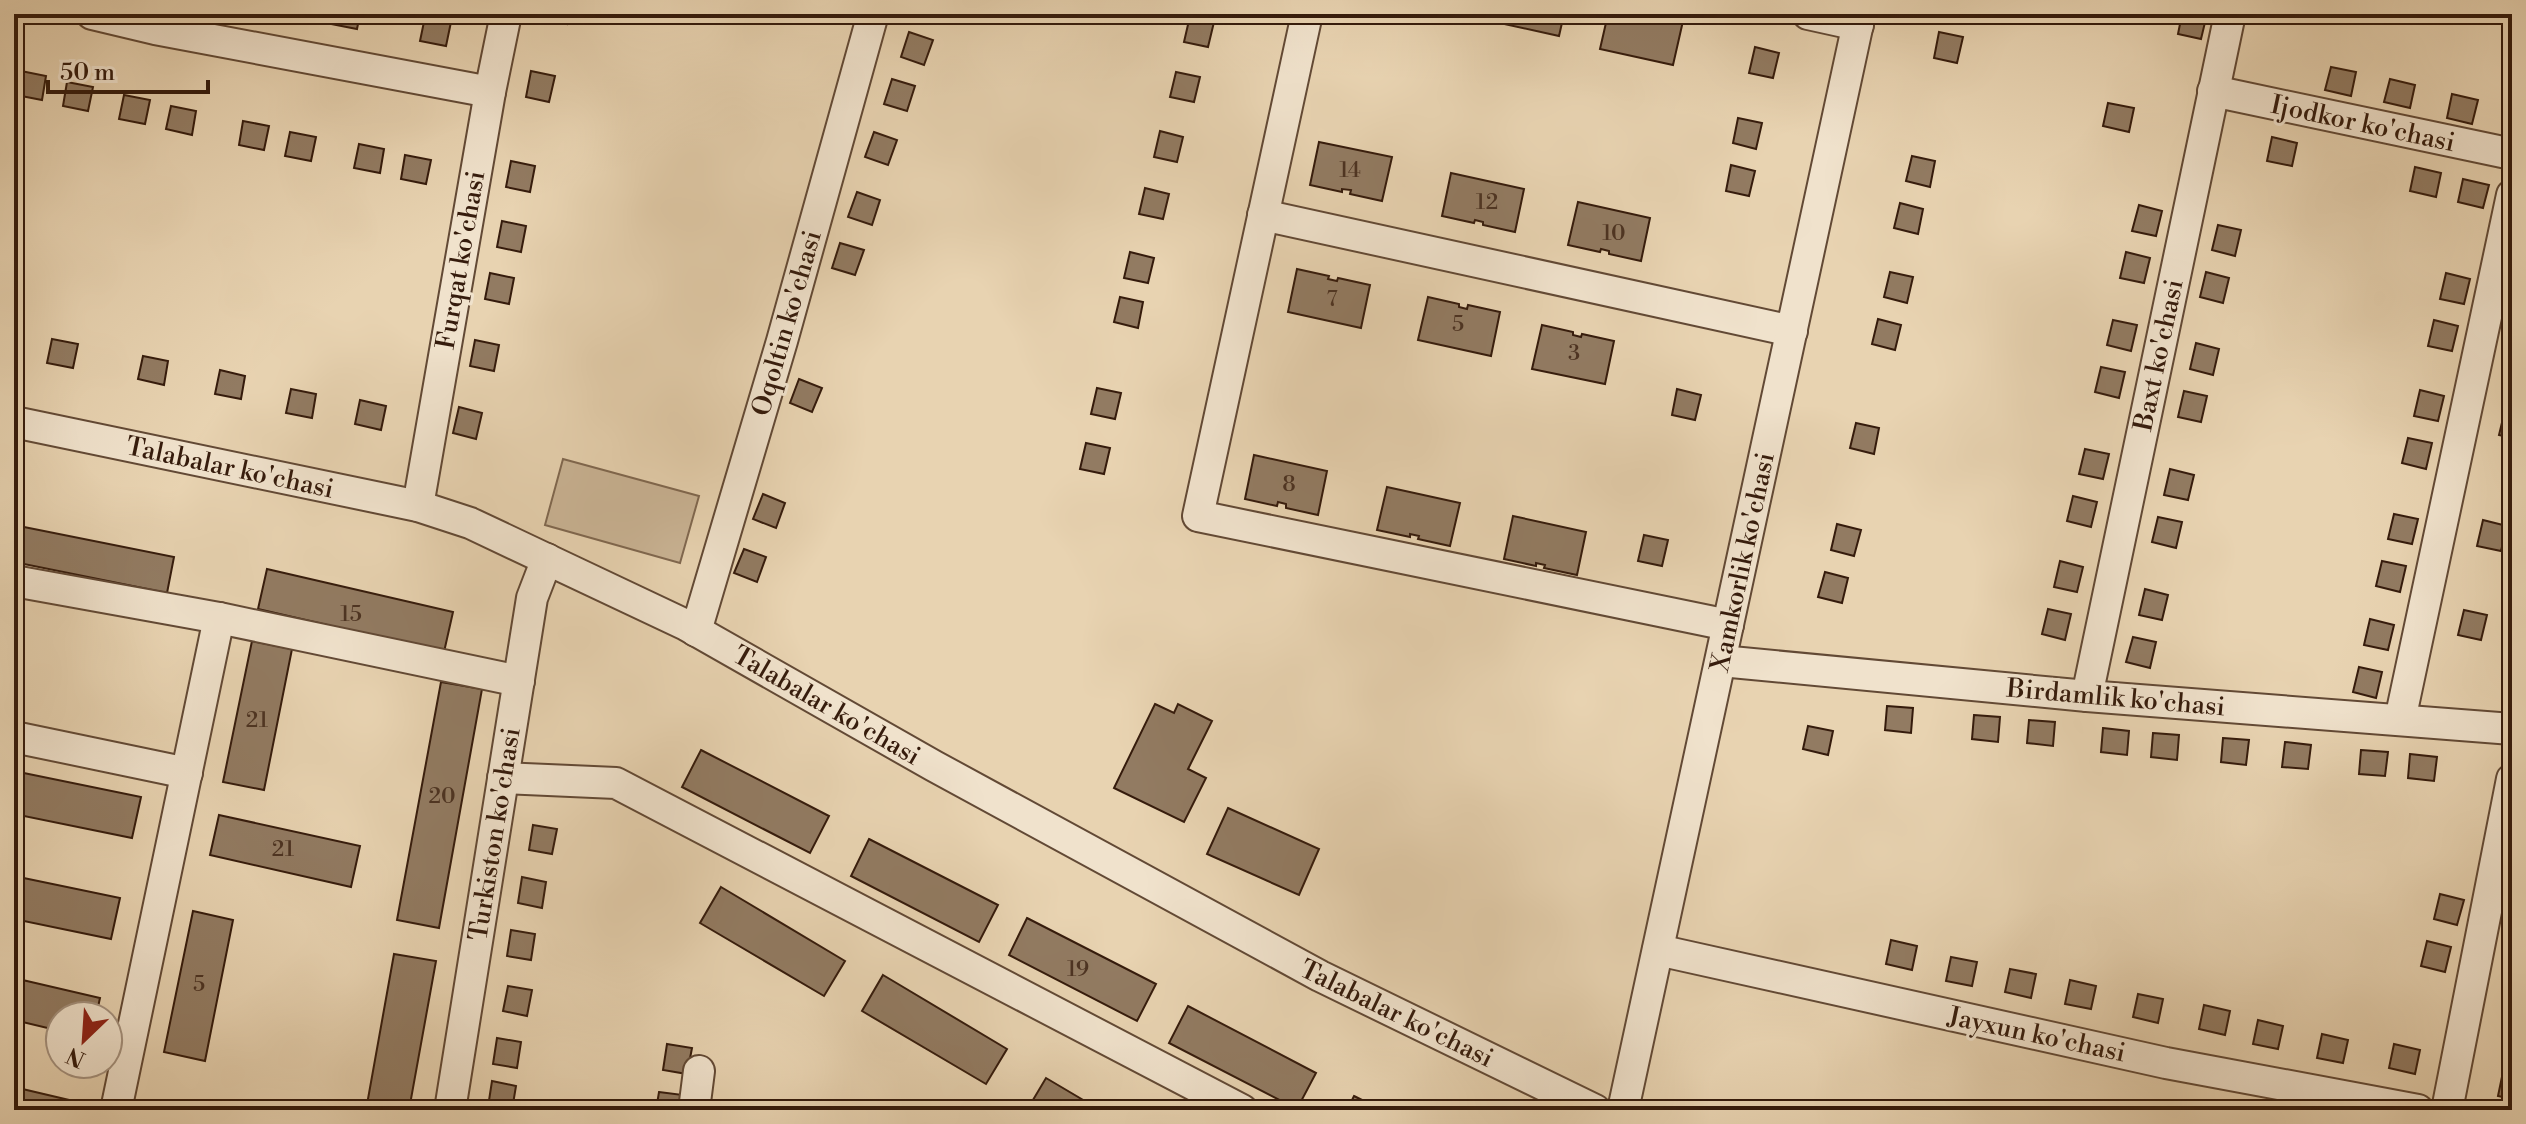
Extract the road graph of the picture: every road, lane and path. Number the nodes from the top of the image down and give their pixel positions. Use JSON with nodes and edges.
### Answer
{"nodes":[{"id":1,"x":92,"y":14,"type":"edge"},
{"id":2,"x":506,"y":14,"type":"edge"},
{"id":3,"x":873,"y":14,"type":"edge"},
{"id":4,"x":1307,"y":14,"type":"edge"},
{"id":5,"x":1808,"y":14,"type":"edge"},
{"id":6,"x":2230,"y":14,"type":"edge"},
{"id":7,"x":1859,"y":19,"type":"edge"},
{"id":8,"x":2213,"y":91,"type":"junction"},
{"id":9,"x":490,"y":92,"type":"junction"},
{"id":10,"x":2512,"y":154,"type":"edge"},
{"id":11,"x":2512,"y":195,"type":"edge"},
{"id":12,"x":1263,"y":215,"type":"junction"},
{"id":13,"x":1792,"y":331,"type":"junction"},
{"id":14,"x":14,"y":422,"type":"edge"},
{"id":15,"x":418,"y":506,"type":"junction"},
{"id":16,"x":547,"y":559,"type":"junction"},
{"id":17,"x":14,"y":581,"type":"edge"},
{"id":18,"x":219,"y":618,"type":"junction"},
{"id":19,"x":1728,"y":625,"type":"junction"},
{"id":20,"x":696,"y":631,"type":"junction"},
{"id":21,"x":1721,"y":661,"type":"junction"},
{"id":22,"x":519,"y":681,"type":"junction"},
{"id":23,"x":2087,"y":696,"type":"junction"},
{"id":24,"x":2400,"y":720,"type":"junction"},
{"id":25,"x":2512,"y":729,"type":"edge"},
{"id":26,"x":14,"y":737,"type":"edge"},
{"id":27,"x":187,"y":773,"type":"junction"},
{"id":28,"x":503,"y":778,"type":"junction"},
{"id":29,"x":2512,"y":779,"type":"edge"},
{"id":30,"x":1658,"y":950,"type":"junction"},
{"id":31,"x":699,"y":1071,"type":"dead end"},
{"id":32,"x":116,"y":1110,"type":"edge"},
{"id":33,"x":450,"y":1110,"type":"edge"},
{"id":34,"x":694,"y":1110,"type":"edge"},
{"id":35,"x":1242,"y":1110,"type":"edge"},
{"id":36,"x":1595,"y":1110,"type":"edge"},
{"id":37,"x":1623,"y":1110,"type":"edge"},
{"id":38,"x":2418,"y":1110,"type":"edge"},
{"id":39,"x":2447,"y":1110,"type":"edge"}],
"edges":[{"from":1,"to":9,"type":"street"},
{"from":2,"to":9,"type":"street","name":"Furqat ko'chasi"},
{"from":3,"to":20,"type":"street","name":"Oqoltin ko'chasi"},
{"from":4,"to":12,"type":"street"},
{"from":5,"to":7,"type":"street"},
{"from":6,"to":8,"type":"street","name":"Baxt ko'chasi"},
{"from":7,"to":13,"type":"street","name":"Xamkorlik ko'chasi"},
{"from":8,"to":10,"type":"street","name":"Ijodkor ko'chasi"},
{"from":8,"to":23,"type":"street","name":"Baxt ko'chasi"},
{"from":9,"to":15,"type":"street","name":"Furqat ko'chasi"},
{"from":11,"to":24,"type":"street"},
{"from":12,"to":13,"type":"street"},
{"from":12,"to":19,"type":"street"},
{"from":13,"to":19,"type":"street","name":"Xamkorlik ko'chasi"},
{"from":14,"to":15,"type":"street","name":"Talabalar ko'chasi"},
{"from":15,"to":16,"type":"street","name":"Talabalar ko'chasi"},
{"from":16,"to":20,"type":"street","name":"Talabalar ko'chasi"},
{"from":16,"to":22,"type":"street","name":"Turkiston ko'chasi"},
{"from":17,"to":18,"type":"street"},
{"from":18,"to":22,"type":"street"},
{"from":18,"to":27,"type":"street"},
{"from":19,"to":21,"type":"street","name":"Xamkorlik ko'chasi"},
{"from":20,"to":36,"type":"street","name":"Talabalar ko'chasi"},
{"from":21,"to":23,"type":"street","name":"Birdamlik ko'chasi"},
{"from":21,"to":30,"type":"street","name":"Xamkorlik ko'chasi"},
{"from":22,"to":28,"type":"street","name":"Turkiston ko'chasi"},
{"from":23,"to":24,"type":"street","name":"Birdamlik ko'chasi"},
{"from":24,"to":25,"type":"street","name":"Birdamlik ko'chasi"},
{"from":26,"to":27,"type":"street"},
{"from":27,"to":32,"type":"street"},
{"from":28,"to":33,"type":"street","name":"Turkiston ko'chasi"},
{"from":28,"to":35,"type":"street"},
{"from":29,"to":39,"type":"street"},
{"from":30,"to":37,"type":"street","name":"Xamkorlik ko'chasi"},
{"from":30,"to":38,"type":"street","name":"Jayxun ko'chasi"},
{"from":31,"to":34,"type":"street"}]}
